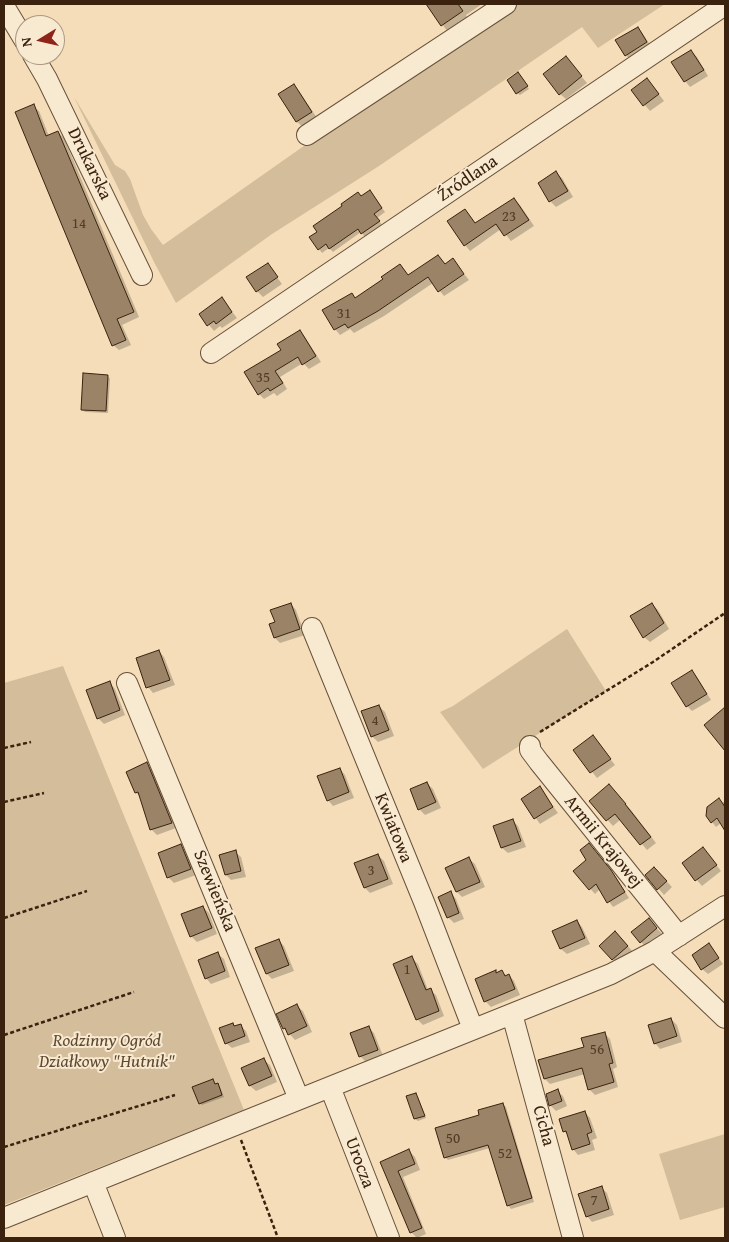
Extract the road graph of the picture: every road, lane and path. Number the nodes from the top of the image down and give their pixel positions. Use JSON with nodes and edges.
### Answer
{"nodes":[{"id":1,"x":506,"y":4,"type":"edge"},
{"id":2,"x":725,"y":5,"type":"edge"},
{"id":3,"x":4,"y":6,"type":"edge"},
{"id":4,"x":15,"y":24,"type":"edge"},
{"id":5,"x":39,"y":65,"type":"edge"},
{"id":6,"x":307,"y":136,"type":"dead end"},
{"id":7,"x":142,"y":275,"type":"dead end"},
{"id":8,"x":211,"y":353,"type":"dead end"},
{"id":9,"x":725,"y":613,"type":"edge"},
{"id":10,"x":312,"y":628,"type":"dead end"},
{"id":11,"x":127,"y":684,"type":"dead end"},
{"id":12,"x":32,"y":742,"type":"dead end"},
{"id":13,"x":530,"y":746,"type":"joint"},
{"id":14,"x":4,"y":748,"type":"edge"},
{"id":15,"x":44,"y":793,"type":"dead end"},
{"id":16,"x":4,"y":802,"type":"edge"},
{"id":17,"x":87,"y":891,"type":"dead end"},
{"id":18,"x":725,"y":906,"type":"edge"},
{"id":19,"x":4,"y":918,"type":"edge"},
{"id":20,"x":679,"y":936,"type":"junction"},
{"id":21,"x":655,"y":951,"type":"junction"},
{"id":22,"x":134,"y":992,"type":"dead end"},
{"id":23,"x":512,"y":1014,"type":"junction"},
{"id":24,"x":725,"y":1018,"type":"edge"},
{"id":25,"x":473,"y":1029,"type":"junction"},
{"id":26,"x":4,"y":1035,"type":"edge"},
{"id":27,"x":330,"y":1087,"type":"junction"},
{"id":28,"x":175,"y":1095,"type":"dead end"},
{"id":29,"x":300,"y":1099,"type":"junction"},
{"id":30,"x":235,"y":1125,"type":"junction"},
{"id":31,"x":4,"y":1147,"type":"edge"},
{"id":32,"x":93,"y":1182,"type":"junction"},
{"id":33,"x":4,"y":1218,"type":"edge"},
{"id":34,"x":115,"y":1238,"type":"edge"},
{"id":35,"x":278,"y":1238,"type":"edge"},
{"id":36,"x":389,"y":1238,"type":"edge"},
{"id":37,"x":573,"y":1238,"type":"edge"}],
"edges":[{"from":1,"to":6,"type":"street"},
{"from":2,"to":8,"type":"street","name":"Źródlana"},
{"from":3,"to":4,"type":"street"},
{"from":5,"to":7,"type":"street","name":"Drukarska"},
{"from":9,"to":13,"type":"path"},
{"from":10,"to":25,"type":"street","name":"Kwiatowa"},
{"from":11,"to":29,"type":"street","name":"Szewieńska"},
{"from":12,"to":14,"type":"path"},
{"from":13,"to":20,"type":"street","name":"Armii Krajowej"},
{"from":15,"to":16,"type":"path"},
{"from":17,"to":19,"type":"path"},
{"from":18,"to":20,"type":"street"},
{"from":20,"to":21,"type":"street"},
{"from":21,"to":23,"type":"street"},
{"from":21,"to":24,"type":"street"},
{"from":22,"to":26,"type":"path"},
{"from":23,"to":25,"type":"street"},
{"from":23,"to":37,"type":"street","name":"Cicha"},
{"from":25,"to":27,"type":"street"},
{"from":27,"to":29,"type":"street"},
{"from":27,"to":36,"type":"street","name":"Urocza"},
{"from":28,"to":31,"type":"path"},
{"from":29,"to":30,"type":"street"},
{"from":30,"to":32,"type":"street"},
{"from":30,"to":35,"type":"path"},
{"from":32,"to":33,"type":"street"},
{"from":32,"to":34,"type":"street"}]}
